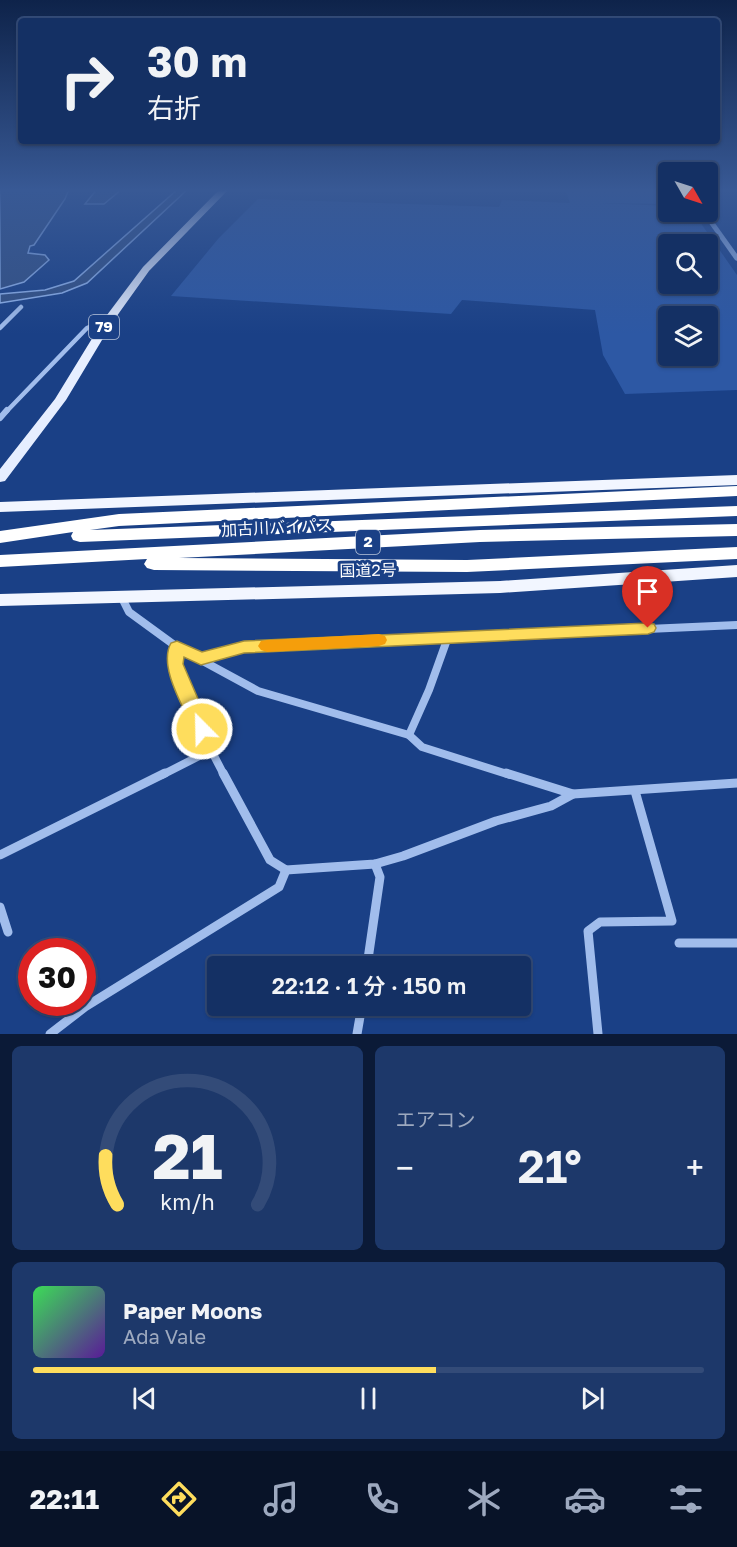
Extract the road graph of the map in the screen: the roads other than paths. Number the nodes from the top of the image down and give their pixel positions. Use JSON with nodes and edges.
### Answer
{"nodes":[{"id":1,"x":177,"y":237,"type":"edge"},
{"id":2,"x":722,"y":237,"type":"edge"},
{"id":3,"x":737,"y":259,"type":"edge"},
{"id":4,"x":21,"y":307,"type":"dead end"},
{"id":5,"x":109,"y":319,"type":"junction"},
{"id":6,"x":0,"y":328,"type":"edge"},
{"id":7,"x":0,"y":418,"type":"edge"},
{"id":8,"x":0,"y":478,"type":"edge"},
{"id":9,"x":737,"y":480,"type":"edge"},
{"id":10,"x":737,"y":491,"type":"edge"},
{"id":11,"x":0,"y":507,"type":"edge"},
{"id":12,"x":737,"y":511,"type":"edge"},
{"id":13,"x":737,"y":530,"type":"edge"},
{"id":14,"x":0,"y":538,"type":"edge"},
{"id":15,"x":737,"y":553,"type":"edge"},
{"id":16,"x":0,"y":562,"type":"edge"},
{"id":17,"x":737,"y":571,"type":"edge"},
{"id":18,"x":120,"y":595,"type":"junction"},
{"id":19,"x":0,"y":600,"type":"edge"},
{"id":20,"x":737,"y":625,"type":"edge"},
{"id":21,"x":448,"y":637,"type":"junction"},
{"id":22,"x":177,"y":647,"type":"junction"},
{"id":23,"x":201,"y":659,"type":"junction"},
{"id":24,"x":409,"y":735,"type":"junction"},
{"id":25,"x":211,"y":750,"type":"junction"},
{"id":26,"x":737,"y":783,"type":"edge"},
{"id":27,"x":635,"y":790,"type":"junction"},
{"id":28,"x":573,"y":794,"type":"junction"},
{"id":29,"x":0,"y":855,"type":"edge"},
{"id":30,"x":375,"y":864,"type":"junction"},
{"id":31,"x":286,"y":870,"type":"junction"},
{"id":32,"x":0,"y":908,"type":"edge"},
{"id":33,"x":8,"y":932,"type":"dead end"},
{"id":34,"x":737,"y":943,"type":"edge"},
{"id":35,"x":679,"y":944,"type":"dead end"},
{"id":36,"x":368,"y":956,"type":"edge"},
{"id":37,"x":360,"y":1016,"type":"edge"},
{"id":38,"x":50,"y":1034,"type":"edge"},
{"id":39,"x":357,"y":1034,"type":"edge"},
{"id":40,"x":598,"y":1034,"type":"edge"}],
"edges":[{"from":1,"to":5,"type":"main road","number":"79"},
{"from":2,"to":3,"type":"street"},
{"from":4,"to":6,"type":"street"},
{"from":5,"to":7,"type":"street"},
{"from":5,"to":8,"type":"main road","number":"79"},
{"from":9,"to":11,"type":"highway"},
{"from":10,"to":14,"type":"highway"},
{"from":12,"to":14,"type":"highway","name":"加古川バイパス","number":"2"},
{"from":13,"to":16,"type":"highway","name":"加古川バイパス","number":"2"},
{"from":15,"to":16,"type":"highway"},
{"from":17,"to":18,"type":"highway","name":"国道2号"},
{"from":18,"to":19,"type":"highway","name":"国道2号"},
{"from":18,"to":22,"type":"street"},
{"from":20,"to":21,"type":"street"},
{"from":21,"to":23,"type":"street"},
{"from":21,"to":24,"type":"street"},
{"from":22,"to":23,"type":"street"},
{"from":22,"to":25,"type":"street"},
{"from":23,"to":24,"type":"street"},
{"from":24,"to":28,"type":"street"},
{"from":25,"to":29,"type":"street"},
{"from":25,"to":31,"type":"street"},
{"from":26,"to":27,"type":"street"},
{"from":27,"to":28,"type":"street"},
{"from":27,"to":40,"type":"street"},
{"from":28,"to":30,"type":"street"},
{"from":30,"to":31,"type":"street"},
{"from":30,"to":36,"type":"street"},
{"from":31,"to":38,"type":"street"},
{"from":32,"to":33,"type":"street"},
{"from":34,"to":35,"type":"street"},
{"from":37,"to":39,"type":"street"}]}
